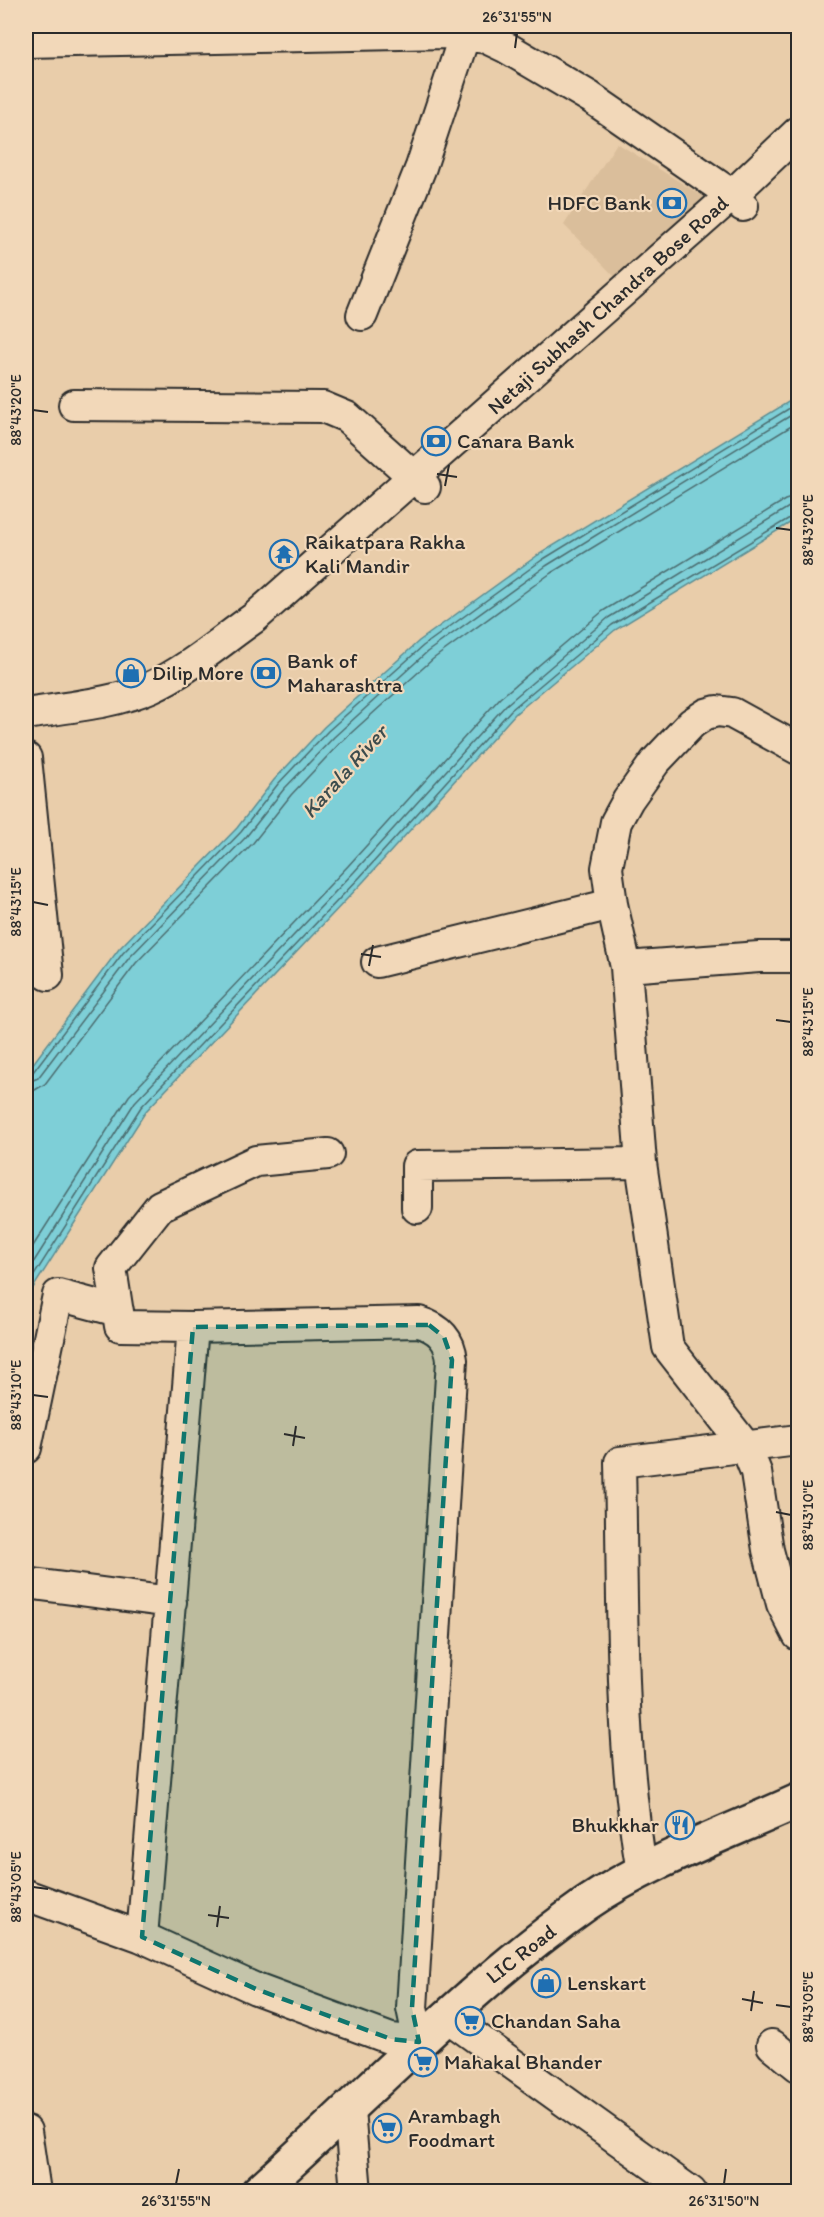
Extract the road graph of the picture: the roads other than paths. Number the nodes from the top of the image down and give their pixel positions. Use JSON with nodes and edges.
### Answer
{"nodes":[{"id":1,"x":465,"y":34,"type":"junction"},
{"id":2,"x":26,"y":42,"type":"edge"},
{"id":3,"x":798,"y":132,"type":"edge"},
{"id":4,"x":798,"y":154,"type":"edge"},
{"id":5,"x":738,"y":200,"type":"junction"},
{"id":6,"x":362,"y":315,"type":"dead end"},
{"id":7,"x":74,"y":405,"type":"dead end"},
{"id":8,"x":420,"y":482,"type":"junction"},
{"id":9,"x":26,"y":714,"type":"edge"},
{"id":10,"x":26,"y":725,"type":"edge"},
{"id":11,"x":798,"y":750,"type":"edge"},
{"id":12,"x":26,"y":758,"type":"edge"},
{"id":13,"x":612,"y":904,"type":"junction"},
{"id":14,"x":798,"y":957,"type":"edge"},
{"id":15,"x":377,"y":962,"type":"dead end"},
{"id":16,"x":626,"y":967,"type":"junction"},
{"id":17,"x":40,"y":973,"type":"edge"},
{"id":18,"x":328,"y":1154,"type":"dead end"},
{"id":19,"x":641,"y":1163,"type":"junction"},
{"id":20,"x":417,"y":1208,"type":"dead end"},
{"id":21,"x":118,"y":1311,"type":"junction"},
{"id":22,"x":193,"y":1327,"type":"junction"},
{"id":23,"x":798,"y":1440,"type":"edge"},
{"id":24,"x":746,"y":1447,"type":"junction"},
{"id":25,"x":26,"y":1448,"type":"edge"},
{"id":26,"x":26,"y":1583,"type":"edge"},
{"id":27,"x":171,"y":1602,"type":"junction"},
{"id":28,"x":798,"y":1635,"type":"edge"},
{"id":29,"x":798,"y":1801,"type":"edge"},
{"id":30,"x":642,"y":1872,"type":"junction"},
{"id":31,"x":26,"y":1895,"type":"edge"},
{"id":32,"x":142,"y":1937,"type":"junction"},
{"id":33,"x":446,"y":2016,"type":"junction"},
{"id":34,"x":419,"y":2042,"type":"junction"},
{"id":35,"x":772,"y":2045,"type":"dead end"},
{"id":36,"x":798,"y":2066,"type":"edge"},
{"id":37,"x":349,"y":2110,"type":"junction"},
{"id":38,"x":26,"y":2131,"type":"edge"},
{"id":39,"x":35,"y":2192,"type":"edge"},
{"id":40,"x":258,"y":2192,"type":"edge"},
{"id":41,"x":356,"y":2192,"type":"edge"},
{"id":42,"x":691,"y":2192,"type":"edge"}],
"edges":[{"from":1,"to":2,"type":"street"},
{"from":1,"to":5,"type":"street"},
{"from":1,"to":6,"type":"street"},
{"from":3,"to":5,"type":"street","name":"Netaji Subhash Chandra Bose Road"},
{"from":4,"to":5,"type":"street","name":"Netaji Subhash Chandra Bose Road"},
{"from":5,"to":8,"type":"street","name":"Netaji Subhash Chandra Bose Road"},
{"from":7,"to":8,"type":"street"},
{"from":8,"to":9,"type":"street","name":"Netaji Subhash Chandra Bose Road"},
{"from":8,"to":10,"type":"street","name":"Netaji Subhash Chandra Bose Road"},
{"from":11,"to":13,"type":"street"},
{"from":12,"to":17,"type":"street"},
{"from":13,"to":15,"type":"street"},
{"from":13,"to":16,"type":"street"},
{"from":14,"to":16,"type":"street"},
{"from":16,"to":19,"type":"street"},
{"from":18,"to":21,"type":"street"},
{"from":19,"to":20,"type":"street"},
{"from":19,"to":24,"type":"street"},
{"from":21,"to":22,"type":"street"},
{"from":21,"to":25,"type":"street"},
{"from":22,"to":27,"type":"street"},
{"from":22,"to":34,"type":"street"},
{"from":23,"to":24,"type":"street"},
{"from":24,"to":28,"type":"street"},
{"from":24,"to":30,"type":"street"},
{"from":26,"to":27,"type":"street"},
{"from":27,"to":32,"type":"street"},
{"from":29,"to":30,"type":"main road","name":"LIC Road"},
{"from":30,"to":33,"type":"main road","name":"LIC Road"},
{"from":31,"to":32,"type":"street"},
{"from":32,"to":34,"type":"street"},
{"from":33,"to":34,"type":"main road","name":"LIC Road"},
{"from":33,"to":42,"type":"street"},
{"from":34,"to":37,"type":"main road","name":"LIC Road"},
{"from":35,"to":36,"type":"street"},
{"from":37,"to":40,"type":"main road","name":"LIC Road"},
{"from":37,"to":41,"type":"street"},
{"from":38,"to":39,"type":"street"}]}
